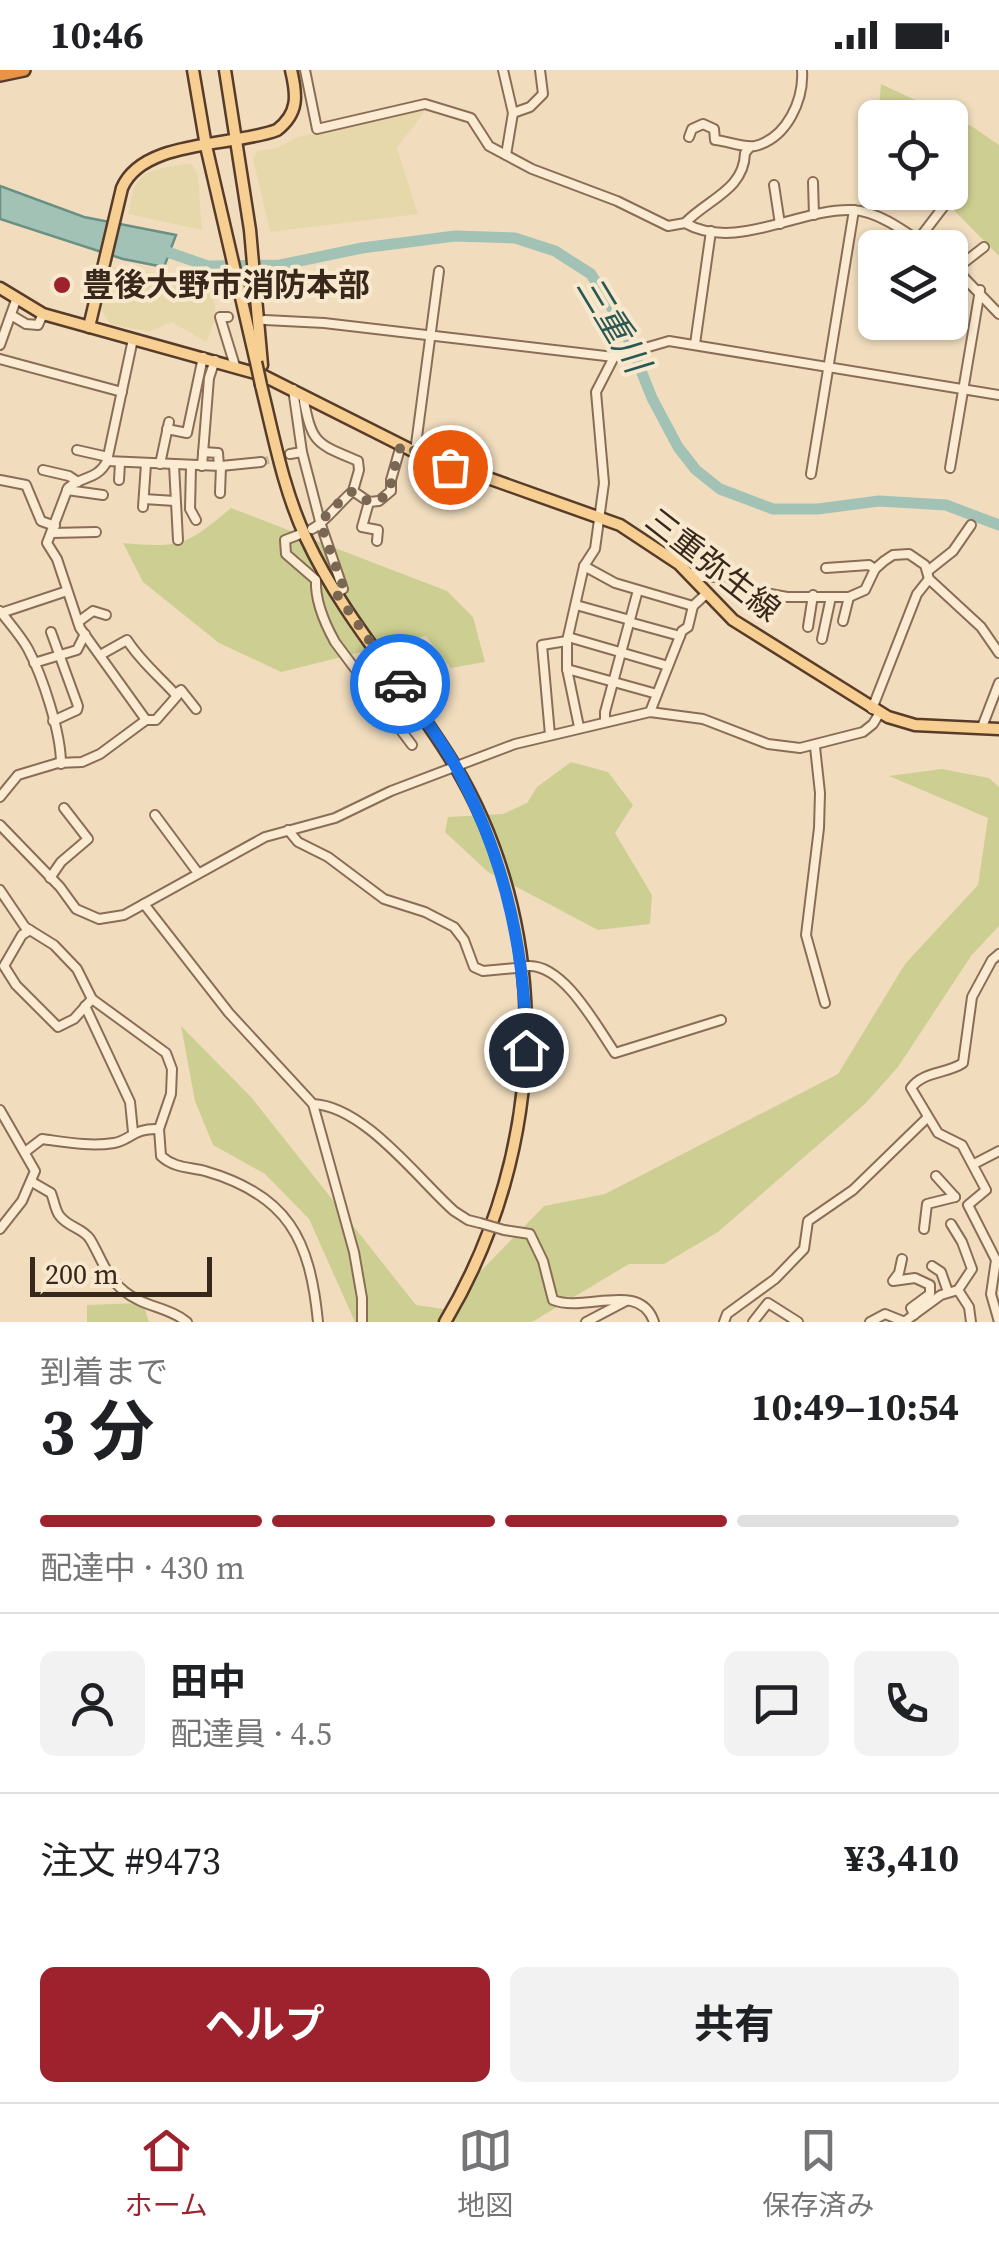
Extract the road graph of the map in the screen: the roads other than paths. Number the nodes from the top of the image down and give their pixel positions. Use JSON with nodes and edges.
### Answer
{"nodes":[{"id":1,"x":24,"y":70,"type":"edge"},
{"id":2,"x":193,"y":70,"type":"edge"},
{"id":3,"x":225,"y":70,"type":"edge"},
{"id":4,"x":291,"y":70,"type":"edge"},
{"id":5,"x":305,"y":70,"type":"edge"},
{"id":6,"x":503,"y":70,"type":"edge"},
{"id":7,"x":540,"y":70,"type":"edge"},
{"id":8,"x":802,"y":70,"type":"edge"},
{"id":9,"x":0,"y":76,"type":"edge"},
{"id":10,"x":513,"y":113,"type":"junction"},
{"id":11,"x":689,"y":138,"type":"dead end"},
{"id":12,"x":237,"y":140,"type":"junction"},
{"id":13,"x":206,"y":146,"type":"junction"},
{"id":14,"x":750,"y":147,"type":"junction"},
{"id":15,"x":506,"y":155,"type":"junction"},
{"id":16,"x":774,"y":185,"type":"dead end"},
{"id":17,"x":811,"y":186,"type":"dead end"},
{"id":18,"x":854,"y":210,"type":"junction"},
{"id":19,"x":941,"y":210,"type":"edge"},
{"id":20,"x":812,"y":216,"type":"junction"},
{"id":21,"x":685,"y":223,"type":"junction"},
{"id":22,"x":780,"y":224,"type":"junction"},
{"id":23,"x":901,"y":230,"type":"edge"},
{"id":24,"x":926,"y":230,"type":"edge"},
{"id":25,"x":710,"y":231,"type":"junction"},
{"id":26,"x":984,"y":247,"type":"dead end"},
{"id":27,"x":968,"y":257,"type":"edge"},
{"id":28,"x":440,"y":271,"type":"dead end"},
{"id":29,"x":968,"y":279,"type":"edge"},
{"id":30,"x":0,"y":288,"type":"edge"},
{"id":31,"x":980,"y":290,"type":"junction"},
{"id":32,"x":16,"y":300,"type":"junction"},
{"id":33,"x":42,"y":314,"type":"junction"},
{"id":34,"x":999,"y":314,"type":"edge"},
{"id":35,"x":11,"y":316,"type":"junction"},
{"id":36,"x":228,"y":317,"type":"dead end"},
{"id":37,"x":265,"y":320,"type":"dead end"},
{"id":38,"x":89,"y":327,"type":"junction"},
{"id":39,"x":433,"y":338,"type":"junction"},
{"id":40,"x":134,"y":339,"type":"junction"},
{"id":41,"x":695,"y":344,"type":"junction"},
{"id":42,"x":0,"y":346,"type":"edge"},
{"id":43,"x":617,"y":357,"type":"junction"},
{"id":44,"x":0,"y":359,"type":"edge"},
{"id":45,"x":209,"y":359,"type":"junction"},
{"id":46,"x":259,"y":364,"type":"junction"},
{"id":47,"x":235,"y":366,"type":"junction"},
{"id":48,"x":828,"y":367,"type":"junction"},
{"id":49,"x":962,"y":389,"type":"junction"},
{"id":50,"x":298,"y":391,"type":"junction"},
{"id":51,"x":122,"y":392,"type":"junction"},
{"id":52,"x":999,"y":395,"type":"edge"},
{"id":53,"x":401,"y":445,"type":"junction"},
{"id":54,"x":77,"y":450,"type":"dead end"},
{"id":55,"x":203,"y":452,"type":"junction"},
{"id":56,"x":302,"y":452,"type":"junction"},
{"id":57,"x":415,"y":452,"type":"junction"},
{"id":58,"x":290,"y":454,"type":"tunnel mouth"},
{"id":59,"x":107,"y":459,"type":"junction"},
{"id":60,"x":262,"y":462,"type":"tunnel mouth"},
{"id":61,"x":120,"y":463,"type":"junction"},
{"id":62,"x":146,"y":464,"type":"junction"},
{"id":63,"x":160,"y":464,"type":"junction"},
{"id":64,"x":174,"y":465,"type":"junction"},
{"id":65,"x":191,"y":466,"type":"junction"},
{"id":66,"x":202,"y":466,"type":"junction"},
{"id":67,"x":220,"y":466,"type":"junction"},
{"id":68,"x":950,"y":468,"type":"dead end"},
{"id":69,"x":43,"y":470,"type":"dead end"},
{"id":70,"x":811,"y":474,"type":"dead end"},
{"id":71,"x":0,"y":480,"type":"edge"},
{"id":72,"x":118,"y":480,"type":"dead end"},
{"id":73,"x":78,"y":482,"type":"junction"},
{"id":74,"x":67,"y":490,"type":"junction"},
{"id":75,"x":353,"y":491,"type":"junction"},
{"id":76,"x":220,"y":493,"type":"dead end"},
{"id":77,"x":103,"y":494,"type":"dead end"},
{"id":78,"x":175,"y":501,"type":"junction"},
{"id":79,"x":369,"y":502,"type":"junction"},
{"id":80,"x":599,"y":516,"type":"junction"},
{"id":81,"x":196,"y":520,"type":"dead end"},
{"id":82,"x":972,"y":526,"type":"dead end"},
{"id":83,"x":316,"y":527,"type":"junction"},
{"id":84,"x":54,"y":529,"type":"junction"},
{"id":85,"x":298,"y":535,"type":"dead end"},
{"id":86,"x":178,"y":540,"type":"dead end"},
{"id":87,"x":378,"y":542,"type":"dead end"},
{"id":88,"x":94,"y":543,"type":"dead end"},
{"id":89,"x":584,"y":566,"type":"junction"},
{"id":90,"x":826,"y":568,"type":"dead end"},
{"id":91,"x":876,"y":569,"type":"junction"},
{"id":92,"x":929,"y":575,"type":"junction"},
{"id":93,"x":692,"y":577,"type":"junction"},
{"id":94,"x":638,"y":590,"type":"junction"},
{"id":95,"x":67,"y":591,"type":"junction"},
{"id":96,"x":336,"y":593,"type":"junction"},
{"id":97,"x":706,"y":594,"type":"junction"},
{"id":98,"x":813,"y":595,"type":"junction"},
{"id":99,"x":831,"y":597,"type":"junction"},
{"id":100,"x":849,"y":597,"type":"junction"},
{"id":101,"x":576,"y":606,"type":"junction"},
{"id":102,"x":693,"y":606,"type":"junction"},
{"id":103,"x":1,"y":612,"type":"edge"},
{"id":104,"x":106,"y":615,"type":"dead end"},
{"id":105,"x":629,"y":621,"type":"junction"},
{"id":106,"x":843,"y":621,"type":"dead end"},
{"id":107,"x":78,"y":622,"type":"junction"},
{"id":108,"x":808,"y":627,"type":"dead end"},
{"id":109,"x":52,"y":632,"type":"dead end"},
{"id":110,"x":999,"y":632,"type":"edge"},
{"id":111,"x":85,"y":634,"type":"junction"},
{"id":112,"x":680,"y":636,"type":"junction"},
{"id":113,"x":567,"y":639,"type":"junction"},
{"id":114,"x":822,"y":639,"type":"dead end"},
{"id":115,"x":989,"y":639,"type":"junction"},
{"id":116,"x":621,"y":652,"type":"junction"},
{"id":117,"x":999,"y":653,"type":"edge"},
{"id":118,"x":102,"y":654,"type":"junction"},
{"id":119,"x":62,"y":656,"type":"junction"},
{"id":120,"x":34,"y":663,"type":"junction"},
{"id":121,"x":668,"y":666,"type":"junction"},
{"id":122,"x":568,"y":669,"type":"junction"},
{"id":123,"x":613,"y":682,"type":"junction"},
{"id":124,"x":999,"y":684,"type":"edge"},
{"id":125,"x":175,"y":694,"type":"junction"},
{"id":126,"x":657,"y":694,"type":"junction"},
{"id":127,"x":196,"y":709,"type":"dead end"},
{"id":128,"x":650,"y":712,"type":"junction"},
{"id":129,"x":875,"y":712,"type":"junction"},
{"id":130,"x":146,"y":720,"type":"junction"},
{"id":131,"x":605,"y":720,"type":"junction"},
{"id":132,"x":54,"y":721,"type":"junction"},
{"id":133,"x":579,"y":727,"type":"junction"},
{"id":134,"x":982,"y":727,"type":"junction"},
{"id":135,"x":999,"y":729,"type":"edge"},
{"id":136,"x":550,"y":735,"type":"junction"},
{"id":137,"x":412,"y":745,"type":"dead end"},
{"id":138,"x":815,"y":746,"type":"junction"},
{"id":139,"x":61,"y":764,"type":"junction"},
{"id":140,"x":456,"y":766,"type":"junction"},
{"id":141,"x":0,"y":796,"type":"edge"},
{"id":142,"x":64,"y":808,"type":"dead end"},
{"id":143,"x":155,"y":816,"type":"dead end"},
{"id":144,"x":0,"y":824,"type":"edge"},
{"id":145,"x":288,"y":830,"type":"junction"},
{"id":146,"x":198,"y":873,"type":"junction"},
{"id":147,"x":50,"y":878,"type":"junction"},
{"id":148,"x":0,"y":890,"type":"edge"},
{"id":149,"x":144,"y":904,"type":"junction"},
{"id":150,"x":30,"y":930,"type":"junction"},
{"id":151,"x":999,"y":954,"type":"edge"},
{"id":152,"x":1,"y":967,"type":"edge"},
{"id":153,"x":825,"y":1002,"type":"dead end"},
{"id":154,"x":89,"y":1003,"type":"junction"},
{"id":155,"x":721,"y":1020,"type":"dead end"},
{"id":156,"x":313,"y":1104,"type":"junction"},
{"id":157,"x":0,"y":1110,"type":"edge"},
{"id":158,"x":927,"y":1118,"type":"junction"},
{"id":159,"x":159,"y":1129,"type":"junction"},
{"id":160,"x":133,"y":1132,"type":"junction"},
{"id":161,"x":999,"y":1151,"type":"edge"},
{"id":162,"x":25,"y":1152,"type":"junction"},
{"id":163,"x":974,"y":1164,"type":"junction"},
{"id":164,"x":936,"y":1176,"type":"dead end"},
{"id":165,"x":32,"y":1182,"type":"junction"},
{"id":166,"x":955,"y":1197,"type":"junction"},
{"id":167,"x":969,"y":1203,"type":"junction"},
{"id":168,"x":951,"y":1224,"type":"dead end"},
{"id":169,"x":978,"y":1224,"type":"junction"},
{"id":170,"x":0,"y":1229,"type":"edge"},
{"id":171,"x":924,"y":1229,"type":"dead end"},
{"id":172,"x":962,"y":1242,"type":"junction"},
{"id":173,"x":902,"y":1259,"type":"dead end"},
{"id":174,"x":932,"y":1266,"type":"dead end"},
{"id":175,"x":953,"y":1291,"type":"junction"},
{"id":176,"x":626,"y":1302,"type":"junction"},
{"id":177,"x":914,"y":1315,"type":"junction"},
{"id":178,"x":726,"y":1321,"type":"edge"},
{"id":179,"x":187,"y":1322,"type":"edge"},
{"id":180,"x":318,"y":1322,"type":"edge"},
{"id":181,"x":362,"y":1322,"type":"edge"},
{"id":182,"x":445,"y":1322,"type":"edge"},
{"id":183,"x":586,"y":1322,"type":"edge"},
{"id":184,"x":654,"y":1322,"type":"edge"},
{"id":185,"x":753,"y":1322,"type":"edge"},
{"id":186,"x":798,"y":1322,"type":"edge"},
{"id":187,"x":870,"y":1322,"type":"edge"},
{"id":188,"x":905,"y":1322,"type":"edge"},
{"id":189,"x":971,"y":1322,"type":"edge"},
{"id":190,"x":998,"y":1322,"type":"edge"}],
"edges":[{"from":1,"to":9,"type":"highway"},
{"from":2,"to":13,"type":"main road"},
{"from":3,"to":12,"type":"main road"},
{"from":4,"to":12,"type":"main road"},
{"from":5,"to":15,"type":"street"},
{"from":6,"to":10,"type":"street"},
{"from":7,"to":10,"type":"street"},
{"from":8,"to":14,"type":"street"},
{"from":10,"to":15,"type":"street"},
{"from":11,"to":14,"type":"street"},
{"from":12,"to":13,"type":"main road"},
{"from":12,"to":46,"type":"main road"},
{"from":13,"to":38,"type":"main road"},
{"from":13,"to":46,"type":"main road"},
{"from":14,"to":21,"type":"street"},
{"from":15,"to":21,"type":"street"},
{"from":16,"to":22,"type":"street"},
{"from":17,"to":20,"type":"street"},
{"from":18,"to":20,"type":"street"},
{"from":18,"to":23,"type":"street"},
{"from":18,"to":48,"type":"street"},
{"from":19,"to":24,"type":"street"},
{"from":20,"to":22,"type":"street"},
{"from":21,"to":25,"type":"street"},
{"from":22,"to":25,"type":"street"},
{"from":25,"to":41,"type":"street"},
{"from":26,"to":27,"type":"street"},
{"from":28,"to":39,"type":"street"},
{"from":29,"to":31,"type":"street"},
{"from":30,"to":32,"type":"main road","name":"三重弥生線"},
{"from":31,"to":34,"type":"street"},
{"from":31,"to":49,"type":"street"},
{"from":32,"to":33,"type":"main road","name":"三重弥生線"},
{"from":32,"to":35,"type":"street"},
{"from":33,"to":35,"type":"street"},
{"from":33,"to":38,"type":"main road","name":"三重弥生線"},
{"from":35,"to":42,"type":"street"},
{"from":36,"to":47,"type":"street"},
{"from":37,"to":39,"type":"street"},
{"from":38,"to":40,"type":"main road","name":"三重弥生線"},
{"from":39,"to":43,"type":"street"},
{"from":39,"to":57,"type":"street"},
{"from":40,"to":45,"type":"main road","name":"三重弥生線"},
{"from":40,"to":51,"type":"street"},
{"from":41,"to":43,"type":"street"},
{"from":41,"to":48,"type":"street"},
{"from":43,"to":80,"type":"street"},
{"from":44,"to":51,"type":"street"},
{"from":45,"to":47,"type":"main road","name":"三重弥生線"},
{"from":45,"to":55,"type":"street"},
{"from":45,"to":63,"type":"street"},
{"from":46,"to":96,"type":"main road","bridge":true},
{"from":47,"to":50,"type":"main road","name":"三重弥生線"},
{"from":48,"to":49,"type":"street"},
{"from":48,"to":70,"type":"street"},
{"from":49,"to":52,"type":"street"},
{"from":49,"to":68,"type":"street"},
{"from":50,"to":53,"type":"main road","name":"三重弥生線"},
{"from":50,"to":56,"type":"street"},
{"from":50,"to":75,"type":"street"},
{"from":51,"to":59,"type":"street"},
{"from":53,"to":57,"type":"main road","name":"三重弥生線"},
{"from":53,"to":79,"type":"street"},
{"from":54,"to":59,"type":"street"},
{"from":55,"to":66,"type":"street"},
{"from":55,"to":67,"type":"street"},
{"from":56,"to":58,"type":"street"},
{"from":56,"to":83,"type":"street"},
{"from":57,"to":80,"type":"main road","name":"三重弥生線"},
{"from":59,"to":61,"type":"street"},
{"from":59,"to":73,"type":"street"},
{"from":60,"to":67,"type":"street"},
{"from":61,"to":62,"type":"street"},
{"from":61,"to":72,"type":"street"},
{"from":62,"to":63,"type":"street"},
{"from":62,"to":78,"type":"street"},
{"from":63,"to":64,"type":"street"},
{"from":64,"to":65,"type":"street"},
{"from":64,"to":78,"type":"street"},
{"from":65,"to":66,"type":"street"},
{"from":65,"to":81,"type":"street"},
{"from":66,"to":67,"type":"street"},
{"from":67,"to":76,"type":"street"},
{"from":69,"to":73,"type":"street"},
{"from":71,"to":84,"type":"street"},
{"from":73,"to":74,"type":"street"},
{"from":74,"to":77,"type":"street"},
{"from":74,"to":84,"type":"street"},
{"from":75,"to":79,"type":"street"},
{"from":75,"to":83,"type":"street"},
{"from":78,"to":86,"type":"street"},
{"from":79,"to":87,"type":"street"},
{"from":80,"to":89,"type":"street"},
{"from":80,"to":93,"type":"main road","name":"三重弥生線"},
{"from":82,"to":92,"type":"street"},
{"from":83,"to":96,"type":"street"},
{"from":84,"to":88,"type":"street"},
{"from":84,"to":95,"type":"street"},
{"from":85,"to":137,"type":"street"},
{"from":89,"to":94,"type":"street"},
{"from":89,"to":101,"type":"street"},
{"from":90,"to":91,"type":"street"},
{"from":91,"to":92,"type":"street"},
{"from":91,"to":100,"type":"street"},
{"from":92,"to":115,"type":"street"},
{"from":92,"to":129,"type":"street"},
{"from":93,"to":97,"type":"main road","name":"三重弥生線"},
{"from":93,"to":98,"type":"street"},
{"from":94,"to":102,"type":"street"},
{"from":94,"to":105,"type":"street"},
{"from":95,"to":103,"type":"street"},
{"from":95,"to":107,"type":"street"},
{"from":96,"to":140,"type":"main road"},
{"from":97,"to":102,"type":"street"},
{"from":97,"to":129,"type":"main road","name":"三重弥生線"},
{"from":98,"to":99,"type":"street"},
{"from":98,"to":108,"type":"street"},
{"from":99,"to":100,"type":"street"},
{"from":99,"to":114,"type":"street"},
{"from":100,"to":106,"type":"street"},
{"from":101,"to":105,"type":"street"},
{"from":101,"to":113,"type":"street"},
{"from":102,"to":112,"type":"street"},
{"from":103,"to":120,"type":"street"},
{"from":104,"to":107,"type":"street"},
{"from":105,"to":112,"type":"street"},
{"from":105,"to":116,"type":"street"},
{"from":107,"to":111,"type":"street"},
{"from":109,"to":119,"type":"street"},
{"from":110,"to":115,"type":"street"},
{"from":111,"to":118,"type":"street"},
{"from":111,"to":119,"type":"street"},
{"from":112,"to":121,"type":"street"},
{"from":113,"to":116,"type":"street"},
{"from":113,"to":122,"type":"street"},
{"from":113,"to":136,"type":"street"},
{"from":115,"to":117,"type":"street"},
{"from":116,"to":121,"type":"street"},
{"from":116,"to":123,"type":"street"},
{"from":118,"to":125,"type":"street"},
{"from":118,"to":130,"type":"street"},
{"from":119,"to":120,"type":"street"},
{"from":119,"to":132,"type":"street"},
{"from":120,"to":132,"type":"street"},
{"from":121,"to":126,"type":"street"},
{"from":122,"to":123,"type":"street"},
{"from":122,"to":133,"type":"street"},
{"from":123,"to":126,"type":"street"},
{"from":123,"to":131,"type":"street"},
{"from":124,"to":134,"type":"street"},
{"from":125,"to":127,"type":"street"},
{"from":125,"to":130,"type":"street"},
{"from":126,"to":128,"type":"street"},
{"from":128,"to":131,"type":"street"},
{"from":128,"to":138,"type":"street"},
{"from":129,"to":134,"type":"main road","name":"三重弥生線"},
{"from":129,"to":138,"type":"street"},
{"from":130,"to":139,"type":"street"},
{"from":131,"to":133,"type":"street"},
{"from":132,"to":139,"type":"street"},
{"from":133,"to":136,"type":"street"},
{"from":134,"to":135,"type":"main road","name":"三重弥生線"},
{"from":136,"to":140,"type":"street"},
{"from":138,"to":153,"type":"street"},
{"from":139,"to":141,"type":"street"},
{"from":140,"to":145,"type":"street"},
{"from":140,"to":182,"type":"main road"},
{"from":142,"to":147,"type":"street"},
{"from":143,"to":146,"type":"street"},
{"from":144,"to":147,"type":"street"},
{"from":145,"to":146,"type":"street"},
{"from":145,"to":155,"type":"street","bridge":true},
{"from":146,"to":149,"type":"street"},
{"from":147,"to":149,"type":"street"},
{"from":148,"to":150,"type":"street"},
{"from":149,"to":156,"type":"street"},
{"from":150,"to":152,"type":"street"},
{"from":150,"to":154,"type":"street"},
{"from":151,"to":158,"type":"street"},
{"from":152,"to":154,"type":"street"},
{"from":154,"to":159,"type":"street"},
{"from":154,"to":160,"type":"street"},
{"from":156,"to":176,"type":"street","bridge":true},
{"from":156,"to":181,"type":"street"},
{"from":157,"to":162,"type":"street"},
{"from":158,"to":163,"type":"street"},
{"from":158,"to":178,"type":"street"},
{"from":159,"to":160,"type":"street"},
{"from":159,"to":180,"type":"street"},
{"from":160,"to":162,"type":"street"},
{"from":161,"to":163,"type":"street"},
{"from":162,"to":165,"type":"street"},
{"from":163,"to":167,"type":"street"},
{"from":164,"to":166,"type":"street"},
{"from":165,"to":170,"type":"street"},
{"from":165,"to":179,"type":"street"},
{"from":166,"to":167,"type":"street"},
{"from":166,"to":171,"type":"street"},
{"from":167,"to":169,"type":"street"},
{"from":168,"to":172,"type":"street"},
{"from":169,"to":172,"type":"street"},
{"from":169,"to":190,"type":"street"},
{"from":172,"to":175,"type":"street"},
{"from":173,"to":177,"type":"street"},
{"from":174,"to":175,"type":"street"},
{"from":175,"to":177,"type":"street"},
{"from":175,"to":189,"type":"street"},
{"from":176,"to":183,"type":"street"},
{"from":176,"to":184,"type":"street"},
{"from":177,"to":188,"type":"street"},
{"from":185,"to":186,"type":"street"},
{"from":187,"to":188,"type":"street"}]}
